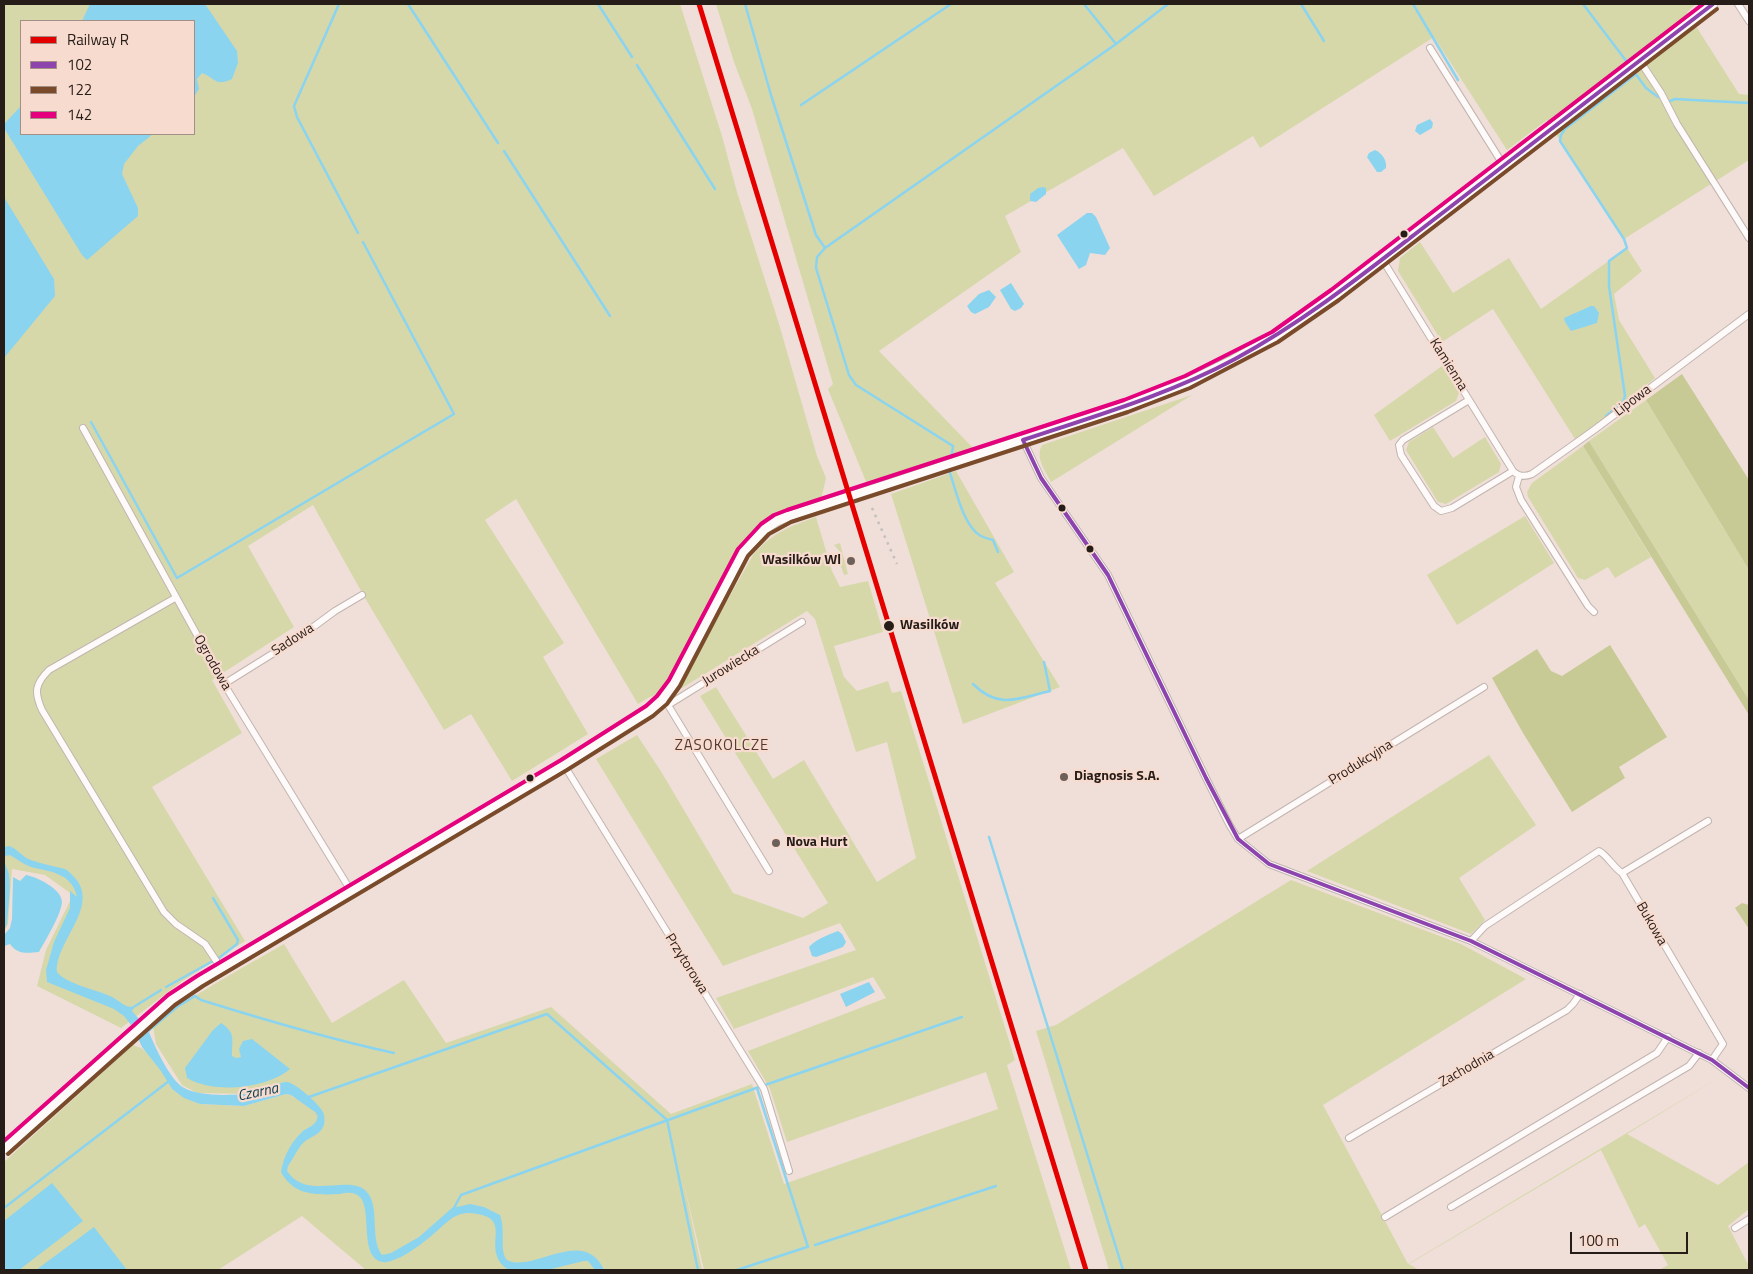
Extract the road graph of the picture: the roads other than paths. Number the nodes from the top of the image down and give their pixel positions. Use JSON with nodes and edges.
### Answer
{"nodes":[{"id":1,"x":1713,"y":4,"type":"edge"},
{"id":2,"x":1738,"y":4,"type":"edge"},
{"id":3,"x":1749,"y":21,"type":"edge"},
{"id":4,"x":1430,"y":48,"type":"dead end"},
{"id":5,"x":1640,"y":61,"type":"junction"},
{"id":6,"x":1504,"y":166,"type":"junction"},
{"id":7,"x":1749,"y":238,"type":"edge"},
{"id":8,"x":1382,"y":259,"type":"junction"},
{"id":9,"x":1749,"y":314,"type":"edge"},
{"id":10,"x":1469,"y":400,"type":"junction"},
{"id":11,"x":83,"y":428,"type":"dead end"},
{"id":12,"x":1023,"y":440,"type":"junction"},
{"id":13,"x":1513,"y":471,"type":"junction"},
{"id":14,"x":1519,"y":476,"type":"junction"},
{"id":15,"x":362,"y":595,"type":"dead end"},
{"id":16,"x":175,"y":598,"type":"junction"},
{"id":17,"x":1594,"y":612,"type":"dead end"},
{"id":18,"x":802,"y":622,"type":"dead end"},
{"id":19,"x":224,"y":684,"type":"junction"},
{"id":20,"x":1484,"y":687,"type":"dead end"},
{"id":21,"x":665,"y":703,"type":"junction"},
{"id":22,"x":564,"y":765,"type":"junction"},
{"id":23,"x":1708,"y":821,"type":"dead end"},
{"id":24,"x":1238,"y":839,"type":"junction"},
{"id":25,"x":769,"y":871,"type":"dead end"},
{"id":26,"x":1622,"y":873,"type":"junction"},
{"id":27,"x":351,"y":891,"type":"junction"},
{"id":28,"x":1471,"y":941,"type":"junction"},
{"id":29,"x":221,"y":968,"type":"junction"},
{"id":30,"x":1580,"y":994,"type":"junction"},
{"id":31,"x":1668,"y":1037,"type":"junction"},
{"id":32,"x":1699,"y":1053,"type":"junction"},
{"id":33,"x":1712,"y":1060,"type":"junction"},
{"id":34,"x":1749,"y":1088,"type":"edge"},
{"id":35,"x":1349,"y":1138,"type":"dead end"},
{"id":36,"x":4,"y":1149,"type":"edge"},
{"id":37,"x":789,"y":1171,"type":"dead end"},
{"id":38,"x":1451,"y":1207,"type":"dead end"},
{"id":39,"x":1385,"y":1217,"type":"dead end"},
{"id":40,"x":1749,"y":1219,"type":"edge"},
{"id":41,"x":1735,"y":1228,"type":"dead end"}],
"edges":[{"from":1,"to":5,"type":"street","name":"Jurowiecka"},
{"from":2,"to":3,"type":"street"},
{"from":4,"to":6,"type":"street"},
{"from":5,"to":6,"type":"street","name":"Jurowiecka"},
{"from":5,"to":7,"type":"street"},
{"from":6,"to":8,"type":"street","name":"Jurowiecka"},
{"from":8,"to":10,"type":"street","name":"Kamienna"},
{"from":8,"to":12,"type":"street","name":"Jurowiecka"},
{"from":9,"to":14,"type":"street","name":"Lipowa"},
{"from":10,"to":13,"type":"street","name":"Kamienna"},
{"from":10,"to":13,"type":"street"},
{"from":11,"to":16,"type":"street","name":"Ogrodowa"},
{"from":12,"to":21,"type":"street","name":"Jurowiecka"},
{"from":12,"to":24,"type":"street"},
{"from":13,"to":14,"type":"street"},
{"from":14,"to":17,"type":"street"},
{"from":15,"to":19,"type":"street","name":"Sadowa"},
{"from":16,"to":19,"type":"street","name":"Ogrodowa"},
{"from":16,"to":29,"type":"street"},
{"from":18,"to":21,"type":"street","name":"Jurowiecka"},
{"from":19,"to":27,"type":"street","name":"Ogrodowa"},
{"from":20,"to":24,"type":"street","name":"Produkcyjna"},
{"from":21,"to":22,"type":"street","name":"Jurowiecka"},
{"from":21,"to":25,"type":"street"},
{"from":22,"to":27,"type":"street","name":"Jurowiecka"},
{"from":22,"to":37,"type":"street","name":"Przytorowa"},
{"from":23,"to":26,"type":"street"},
{"from":24,"to":28,"type":"street"},
{"from":26,"to":28,"type":"street"},
{"from":26,"to":33,"type":"street","name":"Bukowa"},
{"from":27,"to":29,"type":"street","name":"Jurowiecka"},
{"from":28,"to":30,"type":"street"},
{"from":29,"to":36,"type":"street","name":"Jurowiecka"},
{"from":30,"to":31,"type":"street"},
{"from":30,"to":35,"type":"street","name":"Zachodnia"},
{"from":31,"to":32,"type":"street"},
{"from":31,"to":39,"type":"street"},
{"from":32,"to":33,"type":"street"},
{"from":32,"to":38,"type":"street"},
{"from":33,"to":34,"type":"street"},
{"from":40,"to":41,"type":"street"}]}
